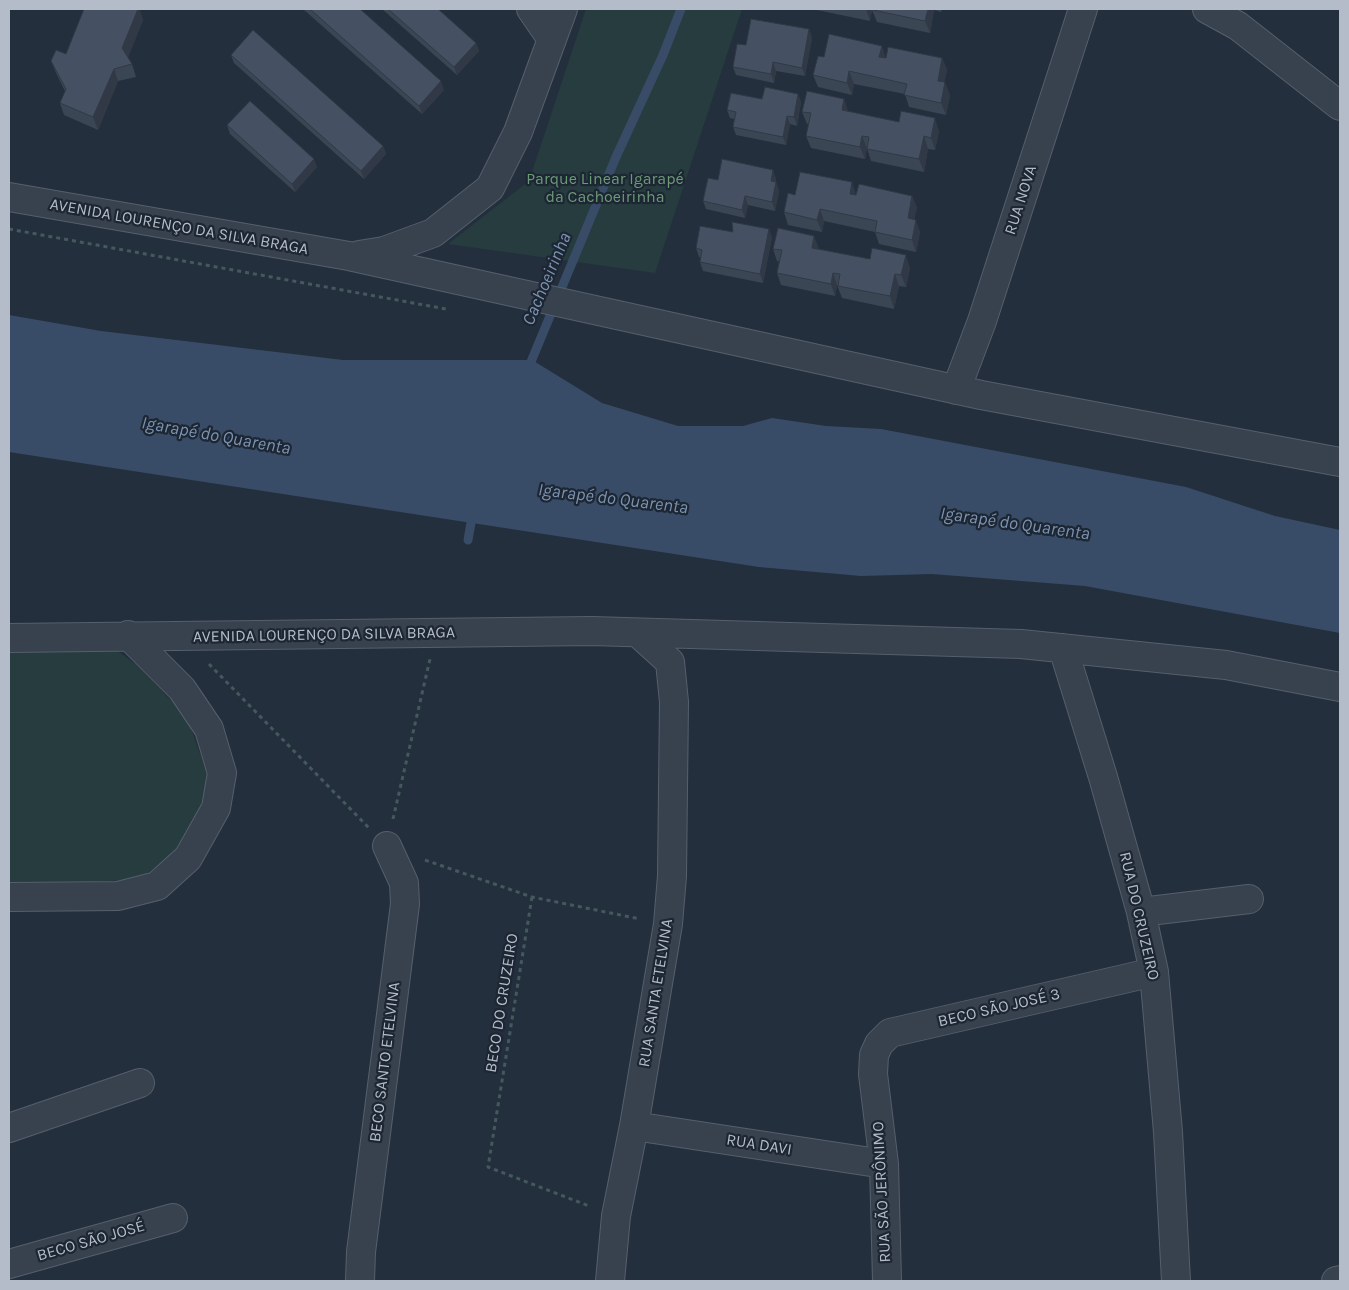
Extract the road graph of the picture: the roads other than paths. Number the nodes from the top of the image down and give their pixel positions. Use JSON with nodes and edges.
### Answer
{"nodes":[{"id":1,"x":531,"y":9,"type":"edge"},
{"id":2,"x":563,"y":9,"type":"edge"},
{"id":3,"x":1083,"y":9,"type":"edge"},
{"id":4,"x":1207,"y":9,"type":"edge"},
{"id":5,"x":551,"y":38,"type":"junction"},
{"id":6,"x":1340,"y":106,"type":"edge"},
{"id":7,"x":9,"y":197,"type":"edge"},
{"id":8,"x":349,"y":256,"type":"junction"},
{"id":9,"x":956,"y":390,"type":"junction"},
{"id":10,"x":1340,"y":462,"type":"edge"},
{"id":11,"x":638,"y":633,"type":"junction"},
{"id":12,"x":128,"y":636,"type":"junction"},
{"id":13,"x":9,"y":638,"type":"edge"},
{"id":14,"x":1063,"y":648,"type":"junction"},
{"id":15,"x":1340,"y":687,"type":"edge"},
{"id":16,"x":387,"y":846,"type":"road end"},
{"id":17,"x":9,"y":897,"type":"edge"},
{"id":18,"x":1249,"y":899,"type":"dead end"},
{"id":19,"x":1141,"y":912,"type":"junction"},
{"id":20,"x":1154,"y":972,"type":"junction"},
{"id":21,"x":873,"y":1074,"type":"joint"},
{"id":22,"x":140,"y":1083,"type":"dead end"},
{"id":23,"x":634,"y":1126,"type":"junction"},
{"id":24,"x":9,"y":1128,"type":"edge"},
{"id":25,"x":884,"y":1164,"type":"junction"},
{"id":26,"x":173,"y":1218,"type":"dead end"},
{"id":27,"x":9,"y":1264,"type":"edge"},
{"id":28,"x":1340,"y":1280,"type":"edge"},
{"id":29,"x":360,"y":1281,"type":"edge"},
{"id":30,"x":610,"y":1281,"type":"edge"},
{"id":31,"x":887,"y":1281,"type":"edge"},
{"id":32,"x":1176,"y":1281,"type":"edge"},
{"id":33,"x":1336,"y":1281,"type":"edge"}],
"edges":[{"from":1,"to":5,"type":"street"},
{"from":2,"to":5,"type":"street"},
{"from":3,"to":9,"type":"street","name":"RUA NOVA"},
{"from":4,"to":6,"type":"street"},
{"from":5,"to":8,"type":"street"},
{"from":7,"to":8,"type":"street","name":"AVENIDA LOURENÇO DA SILVA BRAGA"},
{"from":8,"to":9,"type":"street","name":"AVENIDA LOURENÇO DA SILVA BRAGA"},
{"from":9,"to":10,"type":"street","name":"AVENIDA LOURENÇO DA SILVA BRAGA"},
{"from":11,"to":12,"type":"street","name":"AVENIDA LOURENÇO DA SILVA BRAGA"},
{"from":11,"to":14,"type":"street","name":"AVENIDA LOURENÇO DA SILVA BRAGA"},
{"from":11,"to":23,"type":"street","name":"RUA SANTA ETELVINA"},
{"from":12,"to":13,"type":"street","name":"AVENIDA LOURENÇO DA SILVA BRAGA"},
{"from":12,"to":17,"type":"street"},
{"from":14,"to":15,"type":"street","name":"AVENIDA LOURENÇO DA SILVA BRAGA"},
{"from":14,"to":19,"type":"street","name":"RUA DO CRUZEIRO"},
{"from":16,"to":29,"type":"street","name":"BECO SANTO ETELVINA"},
{"from":18,"to":19,"type":"street"},
{"from":19,"to":20,"type":"street","name":"RUA DO CRUZEIRO"},
{"from":20,"to":21,"type":"street","name":"BECO SÃO JOSÉ 3"},
{"from":20,"to":32,"type":"street","name":"RUA DO CRUZEIRO"},
{"from":21,"to":25,"type":"street","name":"RUA SÃO JERÔNIMO"},
{"from":22,"to":24,"type":"street"},
{"from":23,"to":25,"type":"street","name":"RUA DAVI"},
{"from":23,"to":30,"type":"street","name":"RUA SANTA ETELVINA"},
{"from":25,"to":31,"type":"street","name":"RUA SÃO JERÔNIMO"},
{"from":26,"to":27,"type":"street","name":"BECO SÃO JOSÉ"},
{"from":28,"to":33,"type":"street"}]}
